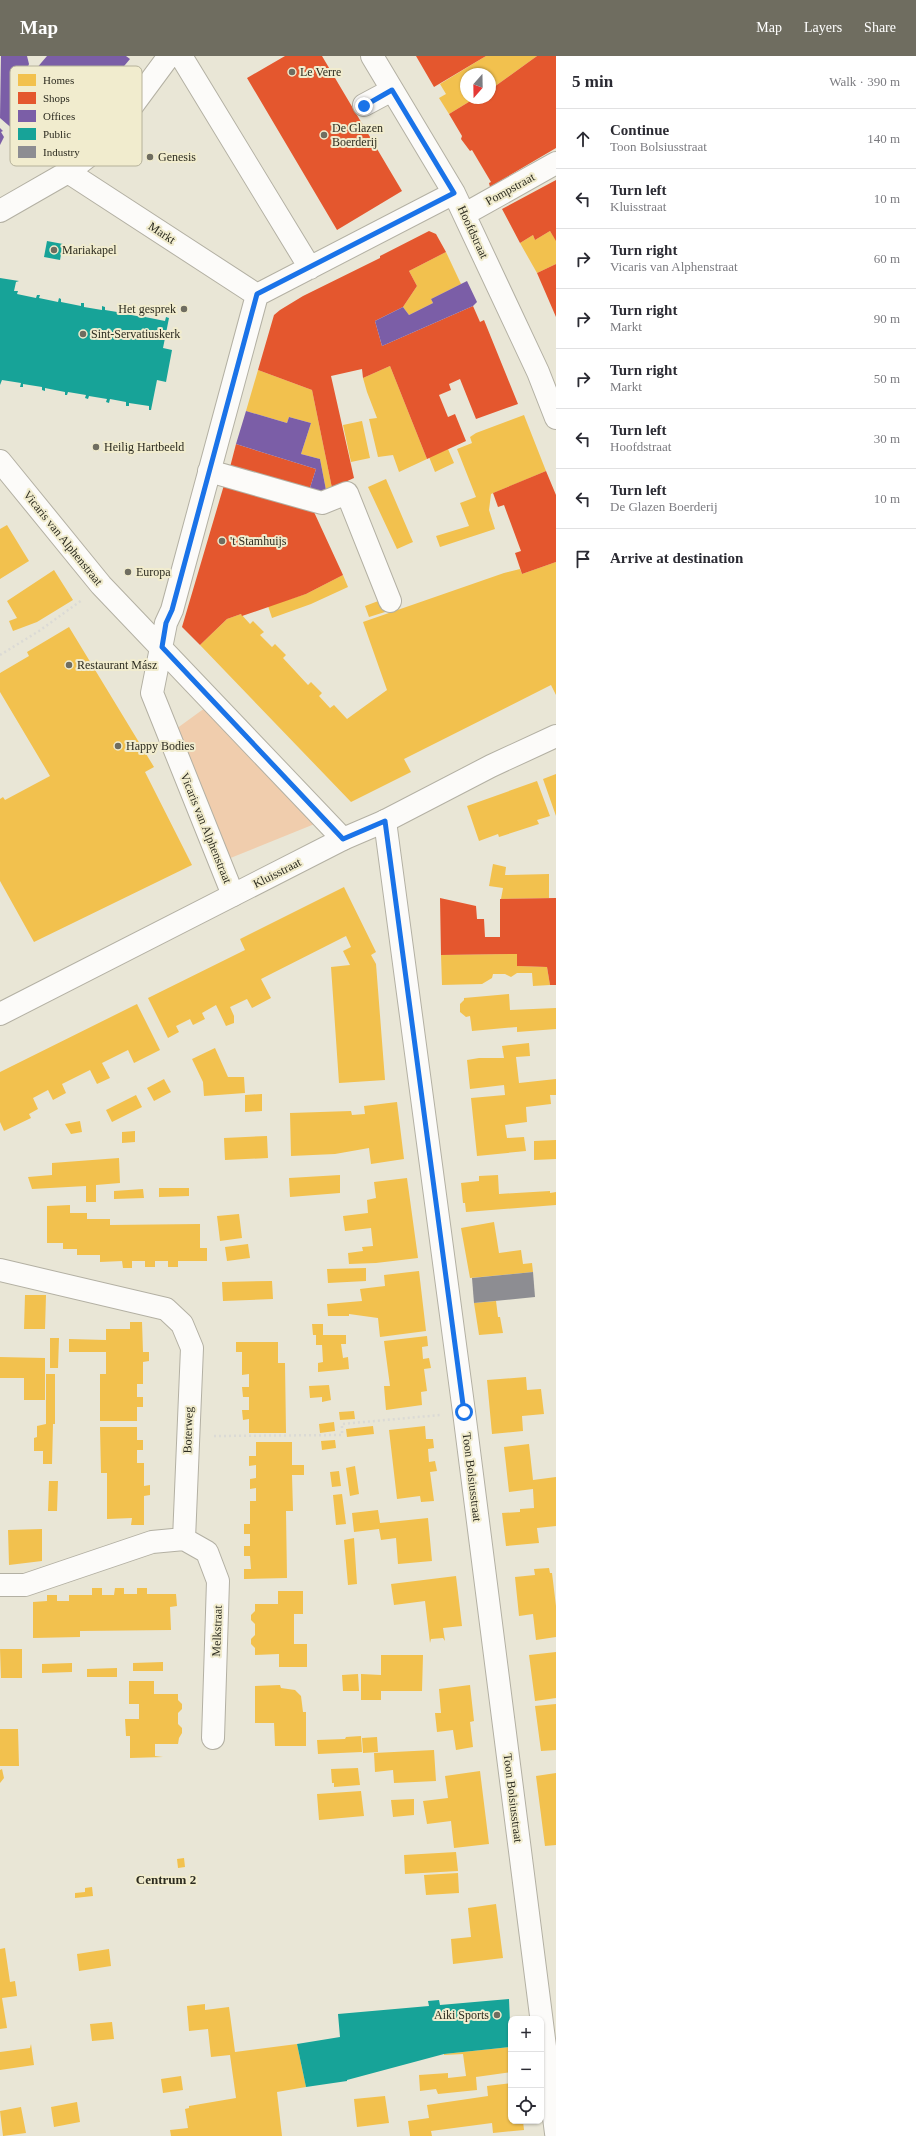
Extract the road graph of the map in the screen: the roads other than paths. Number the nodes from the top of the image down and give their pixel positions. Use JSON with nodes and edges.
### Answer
{"nodes":[{"id":1,"x":169,"y":56,"type":"edge"},
{"id":2,"x":181,"y":56,"type":"edge"},
{"id":3,"x":372,"y":56,"type":"edge"},
{"id":4,"x":392,"y":90,"type":"junction"},
{"id":5,"x":142,"y":93,"type":"edge"},
{"id":6,"x":364,"y":106,"type":"dead end"},
{"id":7,"x":556,"y":163,"type":"edge"},
{"id":8,"x":76,"y":166,"type":"edge"},
{"id":9,"x":68,"y":172,"type":"junction"},
{"id":10,"x":454,"y":193,"type":"junction"},
{"id":11,"x":0,"y":211,"type":"edge"},
{"id":12,"x":465,"y":214,"type":"junction"},
{"id":13,"x":310,"y":268,"type":"junction"},
{"id":14,"x":257,"y":294,"type":"junction"},
{"id":15,"x":556,"y":418,"type":"edge"},
{"id":16,"x":0,"y":461,"type":"edge"},
{"id":17,"x":209,"y":471,"type":"junction"},
{"id":18,"x":390,"y":601,"type":"dead end"},
{"id":19,"x":162,"y":647,"type":"junction"},
{"id":20,"x":556,"y":736,"type":"edge"},
{"id":21,"x":385,"y":821,"type":"junction"},
{"id":22,"x":343,"y":839,"type":"junction"},
{"id":23,"x":233,"y":895,"type":"junction"},
{"id":24,"x":0,"y":1014,"type":"edge"},
{"id":25,"x":0,"y":1270,"type":"edge"},
{"id":26,"x":184,"y":1538,"type":"junction"},
{"id":27,"x":0,"y":1584,"type":"edge"},
{"id":28,"x":213,"y":1738,"type":"dead end"},
{"id":29,"x":556,"y":2133,"type":"edge"}],
"edges":[{"from":1,"to":5,"type":"street"},
{"from":2,"to":13,"type":"street"},
{"from":3,"to":4,"type":"street","name":"Hoofdstraat"},
{"from":4,"to":6,"type":"street"},
{"from":4,"to":10,"type":"street","name":"Hoofdstraat"},
{"from":7,"to":12,"type":"street","name":"Pompstraat"},
{"from":8,"to":9,"type":"street"},
{"from":9,"to":11,"type":"street"},
{"from":9,"to":14,"type":"street","name":"Markt"},
{"from":10,"to":12,"type":"street","name":"Hoofdstraat"},
{"from":10,"to":13,"type":"street"},
{"from":12,"to":15,"type":"street","name":"Hoofdstraat"},
{"from":13,"to":14,"type":"street"},
{"from":14,"to":17,"type":"street"},
{"from":16,"to":19,"type":"street","name":"Vicaris van Alphenstraat"},
{"from":17,"to":18,"type":"street"},
{"from":17,"to":19,"type":"street"},
{"from":19,"to":22,"type":"street","name":"Vicaris van Alphenstraat"},
{"from":19,"to":23,"type":"street","name":"Vicaris van Alphenstraat"},
{"from":20,"to":21,"type":"street","name":"Kluisstraat"},
{"from":21,"to":22,"type":"street","name":"Kluisstraat"},
{"from":21,"to":29,"type":"street","name":"Toon Bolsiusstraat"},
{"from":22,"to":23,"type":"street","name":"Kluisstraat"},
{"from":23,"to":24,"type":"street","name":"Kluisstraat"},
{"from":25,"to":26,"type":"street","name":"Boterweg"},
{"from":26,"to":27,"type":"street"},
{"from":26,"to":28,"type":"street","name":"Melkstraat"}]}
